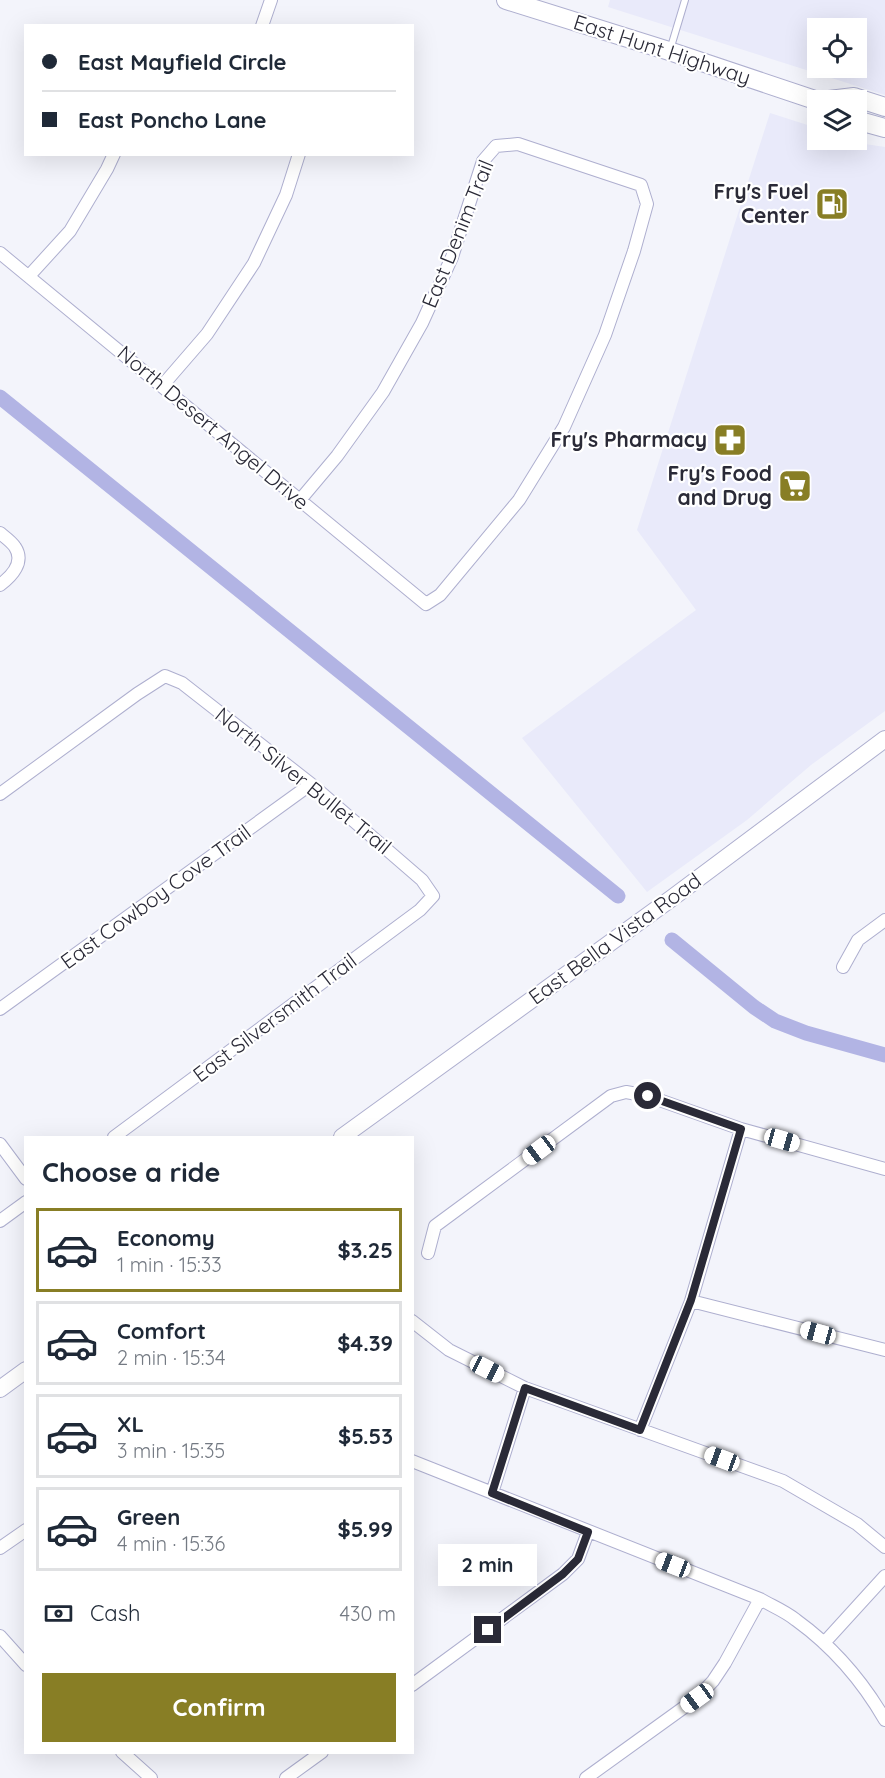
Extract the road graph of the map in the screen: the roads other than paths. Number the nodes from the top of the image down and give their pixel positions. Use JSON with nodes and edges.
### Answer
{"nodes":[{"id":1,"x":271,"y":0,"type":"edge"},
{"id":2,"x":506,"y":0,"type":"edge"},
{"id":3,"x":685,"y":0,"type":"edge"},
{"id":4,"x":263,"y":24,"type":"edge"},
{"id":5,"x":669,"y":51,"type":"junction"},
{"id":6,"x":807,"y":97,"type":"edge"},
{"id":7,"x":867,"y":101,"type":"edge"},
{"id":8,"x":885,"y":107,"type":"edge"},
{"id":9,"x":867,"y":123,"type":"edge"},
{"id":10,"x":885,"y":128,"type":"edge"},
{"id":11,"x":113,"y":156,"type":"edge"},
{"id":12,"x":298,"y":156,"type":"edge"},
{"id":13,"x":0,"y":253,"type":"edge"},
{"id":14,"x":29,"y":276,"type":"junction"},
{"id":15,"x":162,"y":386,"type":"junction"},
{"id":16,"x":300,"y":500,"type":"junction"},
{"id":17,"x":0,"y":533,"type":"edge"},
{"id":18,"x":0,"y":585,"type":"edge"},
{"id":19,"x":426,"y":604,"type":"joint"},
{"id":20,"x":885,"y":739,"type":"edge"},
{"id":21,"x":311,"y":784,"type":"junction"},
{"id":22,"x":0,"y":794,"type":"edge"},
{"id":23,"x":433,"y":896,"type":"joint"},
{"id":24,"x":885,"y":920,"type":"edge"},
{"id":25,"x":843,"y":967,"type":"dead end"},
{"id":26,"x":0,"y":1009,"type":"edge"},
{"id":27,"x":741,"y":1129,"type":"junction"},
{"id":28,"x":115,"y":1136,"type":"edge"},
{"id":29,"x":343,"y":1136,"type":"edge"},
{"id":30,"x":0,"y":1144,"type":"edge"},
{"id":31,"x":885,"y":1169,"type":"edge"},
{"id":32,"x":24,"y":1176,"type":"edge"},
{"id":33,"x":24,"y":1203,"type":"edge"},
{"id":34,"x":0,"y":1221,"type":"edge"},
{"id":35,"x":428,"y":1253,"type":"dead end"},
{"id":36,"x":691,"y":1300,"type":"junction"},
{"id":37,"x":414,"y":1323,"type":"edge"},
{"id":38,"x":885,"y":1350,"type":"edge"},
{"id":39,"x":24,"y":1371,"type":"edge"},
{"id":40,"x":525,"y":1388,"type":"junction"},
{"id":41,"x":0,"y":1389,"type":"edge"},
{"id":42,"x":640,"y":1430,"type":"junction"},
{"id":43,"x":414,"y":1462,"type":"edge"},
{"id":44,"x":492,"y":1493,"type":"junction"},
{"id":45,"x":24,"y":1531,"type":"edge"},
{"id":46,"x":588,"y":1532,"type":"junction"},
{"id":47,"x":885,"y":1547,"type":"edge"},
{"id":48,"x":0,"y":1548,"type":"edge"},
{"id":49,"x":885,"y":1576,"type":"edge"},
{"id":50,"x":760,"y":1599,"type":"junction"},
{"id":51,"x":0,"y":1636,"type":"edge"},
{"id":52,"x":824,"y":1643,"type":"junction"},
{"id":53,"x":24,"y":1663,"type":"edge"},
{"id":54,"x":414,"y":1684,"type":"edge"},
{"id":55,"x":885,"y":1720,"type":"edge"},
{"id":56,"x":124,"y":1754,"type":"edge"},
{"id":57,"x":319,"y":1754,"type":"edge"},
{"id":58,"x":151,"y":1778,"type":"edge"},
{"id":59,"x":286,"y":1778,"type":"edge"},
{"id":60,"x":586,"y":1778,"type":"edge"}],
"edges":[{"from":1,"to":4,"type":"street"},
{"from":2,"to":5,"type":"main road","name":"East Hunt Highway"},
{"from":3,"to":5,"type":"lane"},
{"from":5,"to":6,"type":"main road","name":"East Hunt Highway"},
{"from":7,"to":8,"type":"main road"},
{"from":9,"to":10,"type":"main road"},
{"from":11,"to":14,"type":"street"},
{"from":12,"to":15,"type":"street"},
{"from":13,"to":14,"type":"street","name":"North Desert Angel Drive"},
{"from":14,"to":15,"type":"street","name":"North Desert Angel Drive"},
{"from":15,"to":16,"type":"street","name":"North Desert Angel Drive"},
{"from":16,"to":19,"type":"street","name":"North Desert Angel Drive"},
{"from":16,"to":19,"type":"street","name":"East Denim Trail"},
{"from":17,"to":18,"type":"street"},
{"from":20,"to":29,"type":"street","name":"East Bella Vista Road"},
{"from":21,"to":22,"type":"street","name":"North Silver Bullet Trail"},
{"from":21,"to":23,"type":"street","name":"North Silver Bullet Trail"},
{"from":21,"to":26,"type":"street","name":"East Cowboy Cove Trail"},
{"from":23,"to":28,"type":"street","name":"East Silversmith Trail"},
{"from":24,"to":25,"type":"street"},
{"from":27,"to":31,"type":"street"},
{"from":27,"to":35,"type":"street"},
{"from":27,"to":36,"type":"street"},
{"from":30,"to":32,"type":"street"},
{"from":33,"to":34,"type":"street"},
{"from":36,"to":38,"type":"street"},
{"from":36,"to":42,"type":"street"},
{"from":37,"to":40,"type":"street"},
{"from":39,"to":41,"type":"street"},
{"from":40,"to":42,"type":"street"},
{"from":40,"to":44,"type":"street"},
{"from":42,"to":47,"type":"street"},
{"from":43,"to":44,"type":"street"},
{"from":44,"to":46,"type":"street"},
{"from":45,"to":48,"type":"street"},
{"from":46,"to":50,"type":"street"},
{"from":46,"to":54,"type":"street"},
{"from":49,"to":52,"type":"street"},
{"from":50,"to":52,"type":"street"},
{"from":50,"to":60,"type":"street"},
{"from":51,"to":53,"type":"street"},
{"from":52,"to":55,"type":"street"},
{"from":56,"to":58,"type":"street"},
{"from":57,"to":59,"type":"street"}]}
